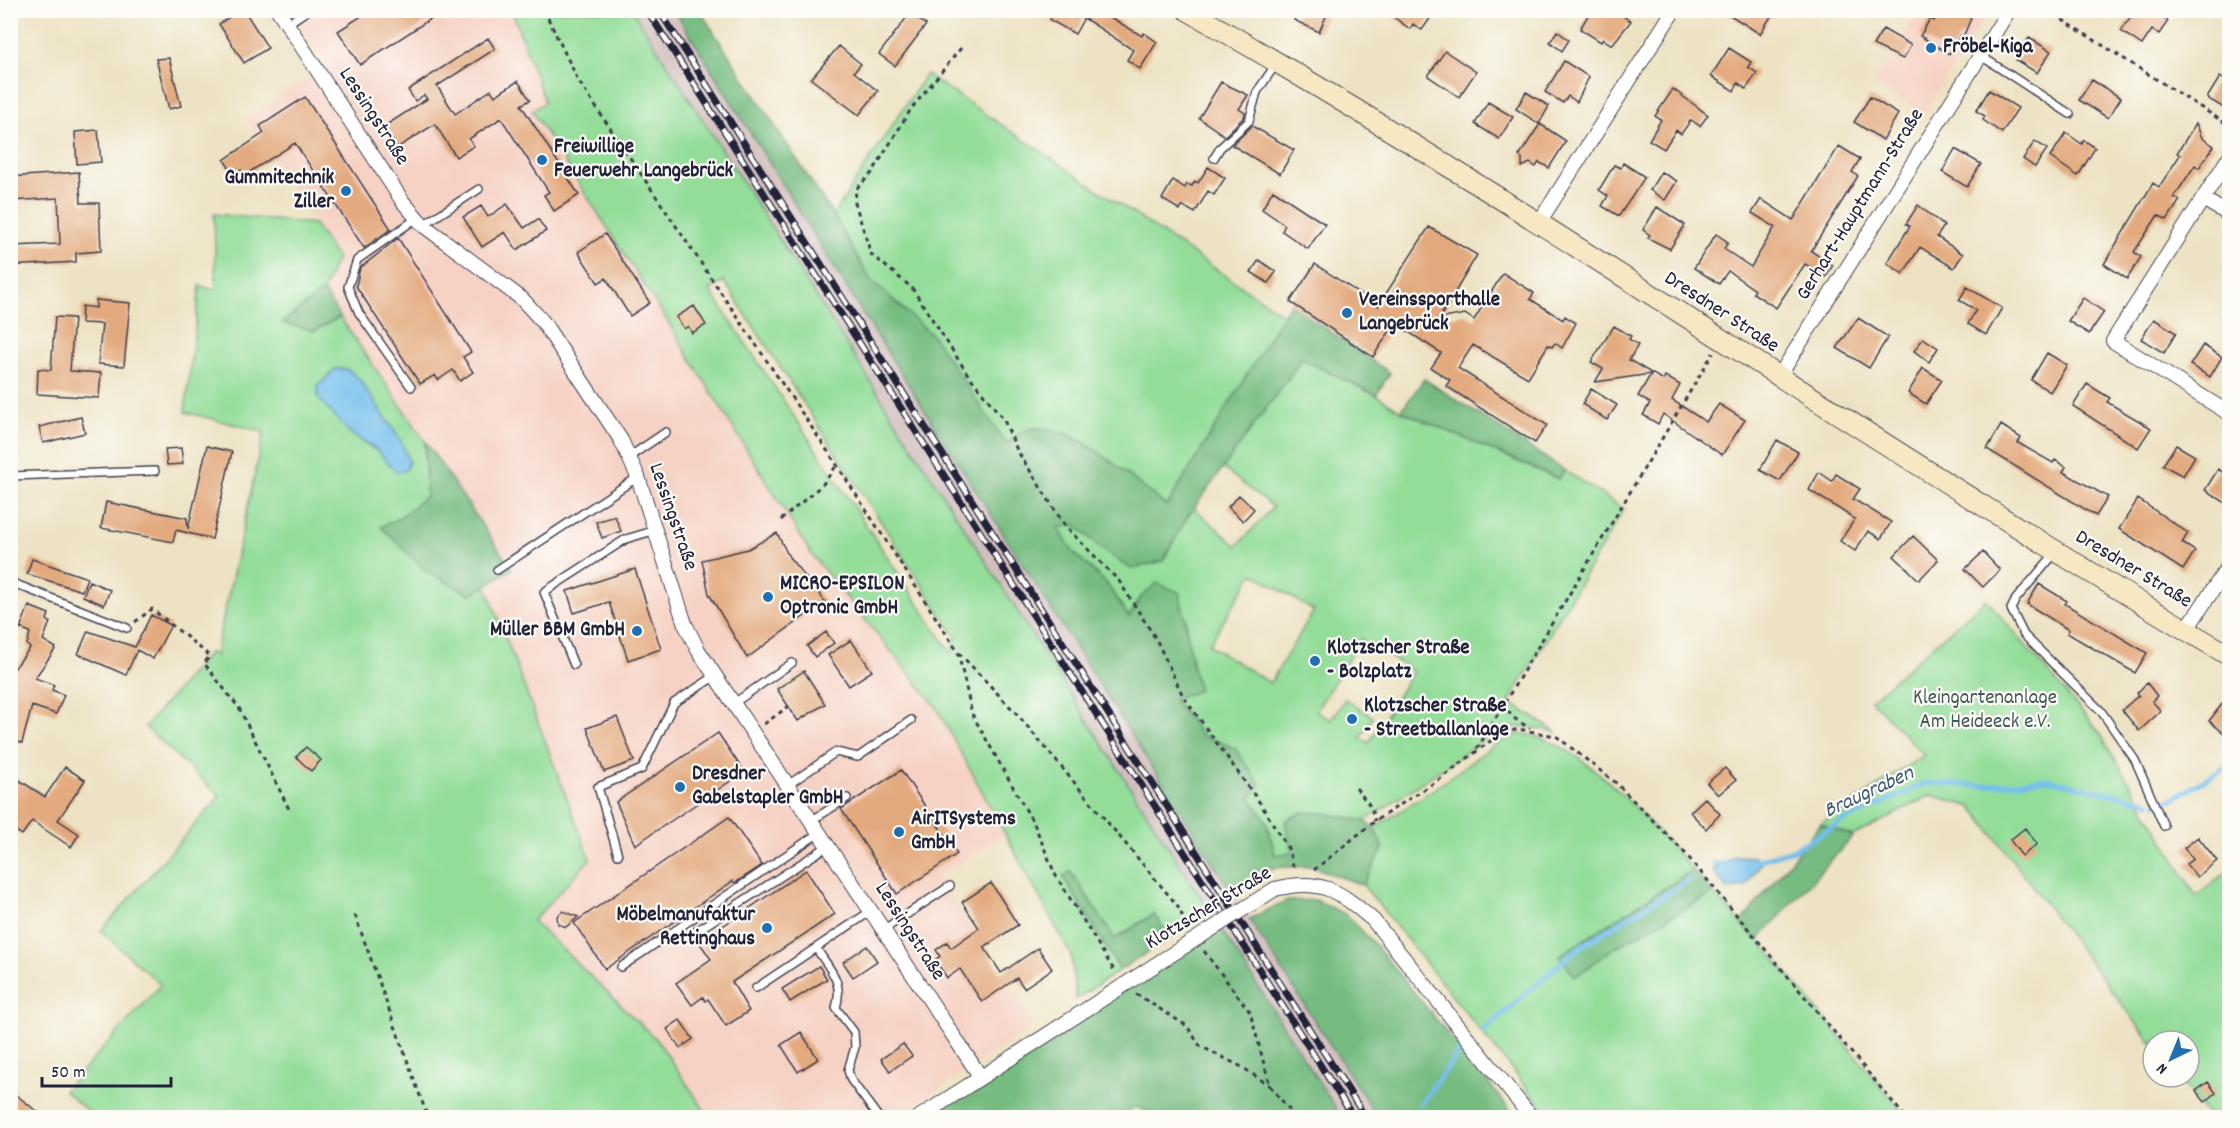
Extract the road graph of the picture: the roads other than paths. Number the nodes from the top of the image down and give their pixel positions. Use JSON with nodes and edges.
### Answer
{"nodes":[{"id":1,"x":278,"y":10,"type":"edge"},
{"id":2,"x":308,"y":10,"type":"edge"},
{"id":3,"x":1187,"y":10,"type":"edge"},
{"id":4,"x":1674,"y":10,"type":"edge"},
{"id":5,"x":2009,"y":10,"type":"edge"},
{"id":6,"x":287,"y":24,"type":"junction"},
{"id":7,"x":1981,"y":56,"type":"junction"},
{"id":8,"x":1277,"y":62,"type":"junction"},
{"id":9,"x":2070,"y":114,"type":"dead end"},
{"id":10,"x":2229,"y":156,"type":"edge"},
{"id":11,"x":1214,"y":158,"type":"dead end"},
{"id":12,"x":479,"y":189,"type":"dead end"},
{"id":13,"x":2203,"y":199,"type":"junction"},
{"id":14,"x":2229,"y":215,"type":"edge"},
{"id":15,"x":420,"y":222,"type":"junction"},
{"id":16,"x":1538,"y":224,"type":"junction"},
{"id":17,"x":1778,"y":378,"type":"junction"},
{"id":18,"x":411,"y":387,"type":"dead end"},
{"id":19,"x":2229,"y":414,"type":"edge"},
{"id":20,"x":666,"y":432,"type":"dead end"},
{"id":21,"x":629,"y":457,"type":"junction"},
{"id":22,"x":155,"y":471,"type":"dead end"},
{"id":23,"x":10,"y":476,"type":"edge"},
{"id":24,"x":638,"y":477,"type":"junction"},
{"id":25,"x":656,"y":530,"type":"junction"},
{"id":26,"x":2056,"y":552,"type":"junction"},
{"id":27,"x":2229,"y":564,"type":"edge"},
{"id":28,"x":497,"y":570,"type":"dead end"},
{"id":29,"x":10,"y":582,"type":"edge"},
{"id":30,"x":127,"y":628,"type":"road end"},
{"id":31,"x":2186,"y":630,"type":"junction"},
{"id":32,"x":2229,"y":656,"type":"edge"},
{"id":33,"x":792,"y":663,"type":"dead end"},
{"id":34,"x":574,"y":665,"type":"dead end"},
{"id":35,"x":715,"y":676,"type":"junction"},
{"id":36,"x":734,"y":704,"type":"junction"},
{"id":37,"x":911,"y":720,"type":"dead end"},
{"id":38,"x":788,"y":785,"type":"junction"},
{"id":39,"x":847,"y":798,"type":"dead end"},
{"id":40,"x":2164,"y":826,"type":"dead end"},
{"id":41,"x":815,"y":827,"type":"junction"},
{"id":42,"x":828,"y":846,"type":"junction"},
{"id":43,"x":618,"y":855,"type":"dead end"},
{"id":44,"x":950,"y":886,"type":"dead end"},
{"id":45,"x":871,"y":911,"type":"junction"},
{"id":46,"x":883,"y":930,"type":"junction"},
{"id":47,"x":692,"y":934,"type":"dead end"},
{"id":48,"x":816,"y":948,"type":"junction"},
{"id":49,"x":621,"y":967,"type":"dead end"},
{"id":50,"x":756,"y":988,"type":"dead end"},
{"id":51,"x":980,"y":1076,"type":"junction"},
{"id":52,"x":879,"y":1118,"type":"edge"},
{"id":53,"x":918,"y":1118,"type":"edge"},
{"id":54,"x":1532,"y":1118,"type":"edge"}],
"edges":[{"from":1,"to":6,"type":"street","name":"Lessingstraße"},
{"from":2,"to":6,"type":"lane"},
{"from":3,"to":8,"type":"main road","name":"Dresdner Straße"},
{"from":4,"to":16,"type":"street"},
{"from":5,"to":7,"type":"street","name":"Gerhart-Hauptmann-Straße"},
{"from":6,"to":15,"type":"street","name":"Lessingstraße"},
{"from":7,"to":9,"type":"lane"},
{"from":7,"to":17,"type":"street","name":"Gerhart-Hauptmann-Straße"},
{"from":8,"to":11,"type":"lane"},
{"from":8,"to":16,"type":"main road","name":"Dresdner Straße"},
{"from":10,"to":13,"type":"street"},
{"from":12,"to":15,"type":"lane"},
{"from":13,"to":14,"type":"street"},
{"from":13,"to":19,"type":"street"},
{"from":15,"to":18,"type":"lane"},
{"from":15,"to":21,"type":"street","name":"Lessingstraße"},
{"from":16,"to":17,"type":"main road","name":"Dresdner Straße"},
{"from":17,"to":26,"type":"main road","name":"Dresdner Straße"},
{"from":20,"to":21,"type":"lane"},
{"from":21,"to":24,"type":"street","name":"Lessingstraße"},
{"from":22,"to":23,"type":"lane"},
{"from":24,"to":25,"type":"street","name":"Lessingstraße"},
{"from":24,"to":28,"type":"lane"},
{"from":25,"to":34,"type":"lane"},
{"from":25,"to":35,"type":"street","name":"Lessingstraße"},
{"from":26,"to":31,"type":"main road","name":"Dresdner Straße"},
{"from":26,"to":40,"type":"lane"},
{"from":27,"to":31,"type":"street"},
{"from":29,"to":30,"type":"lane"},
{"from":31,"to":32,"type":"main road","name":"Dresdner Straße"},
{"from":33,"to":36,"type":"lane"},
{"from":35,"to":36,"type":"street","name":"Lessingstraße"},
{"from":35,"to":43,"type":"lane"},
{"from":36,"to":38,"type":"street","name":"Lessingstraße"},
{"from":37,"to":38,"type":"lane"},
{"from":38,"to":41,"type":"street","name":"Lessingstraße"},
{"from":39,"to":41,"type":"lane"},
{"from":41,"to":42,"type":"street","name":"Lessingstraße"},
{"from":41,"to":49,"type":"lane"},
{"from":42,"to":45,"type":"street","name":"Lessingstraße"},
{"from":42,"to":47,"type":"lane"},
{"from":44,"to":46,"type":"lane"},
{"from":45,"to":46,"type":"street","name":"Lessingstraße"},
{"from":45,"to":48,"type":"lane"},
{"from":46,"to":51,"type":"street","name":"Lessingstraße"},
{"from":48,"to":50,"type":"lane"},
{"from":48,"to":52,"type":"lane"},
{"from":51,"to":53,"type":"street","name":"Klotzscher Straße"},
{"from":51,"to":54,"type":"street","name":"Klotzscher Straße","bridge":true}]}
